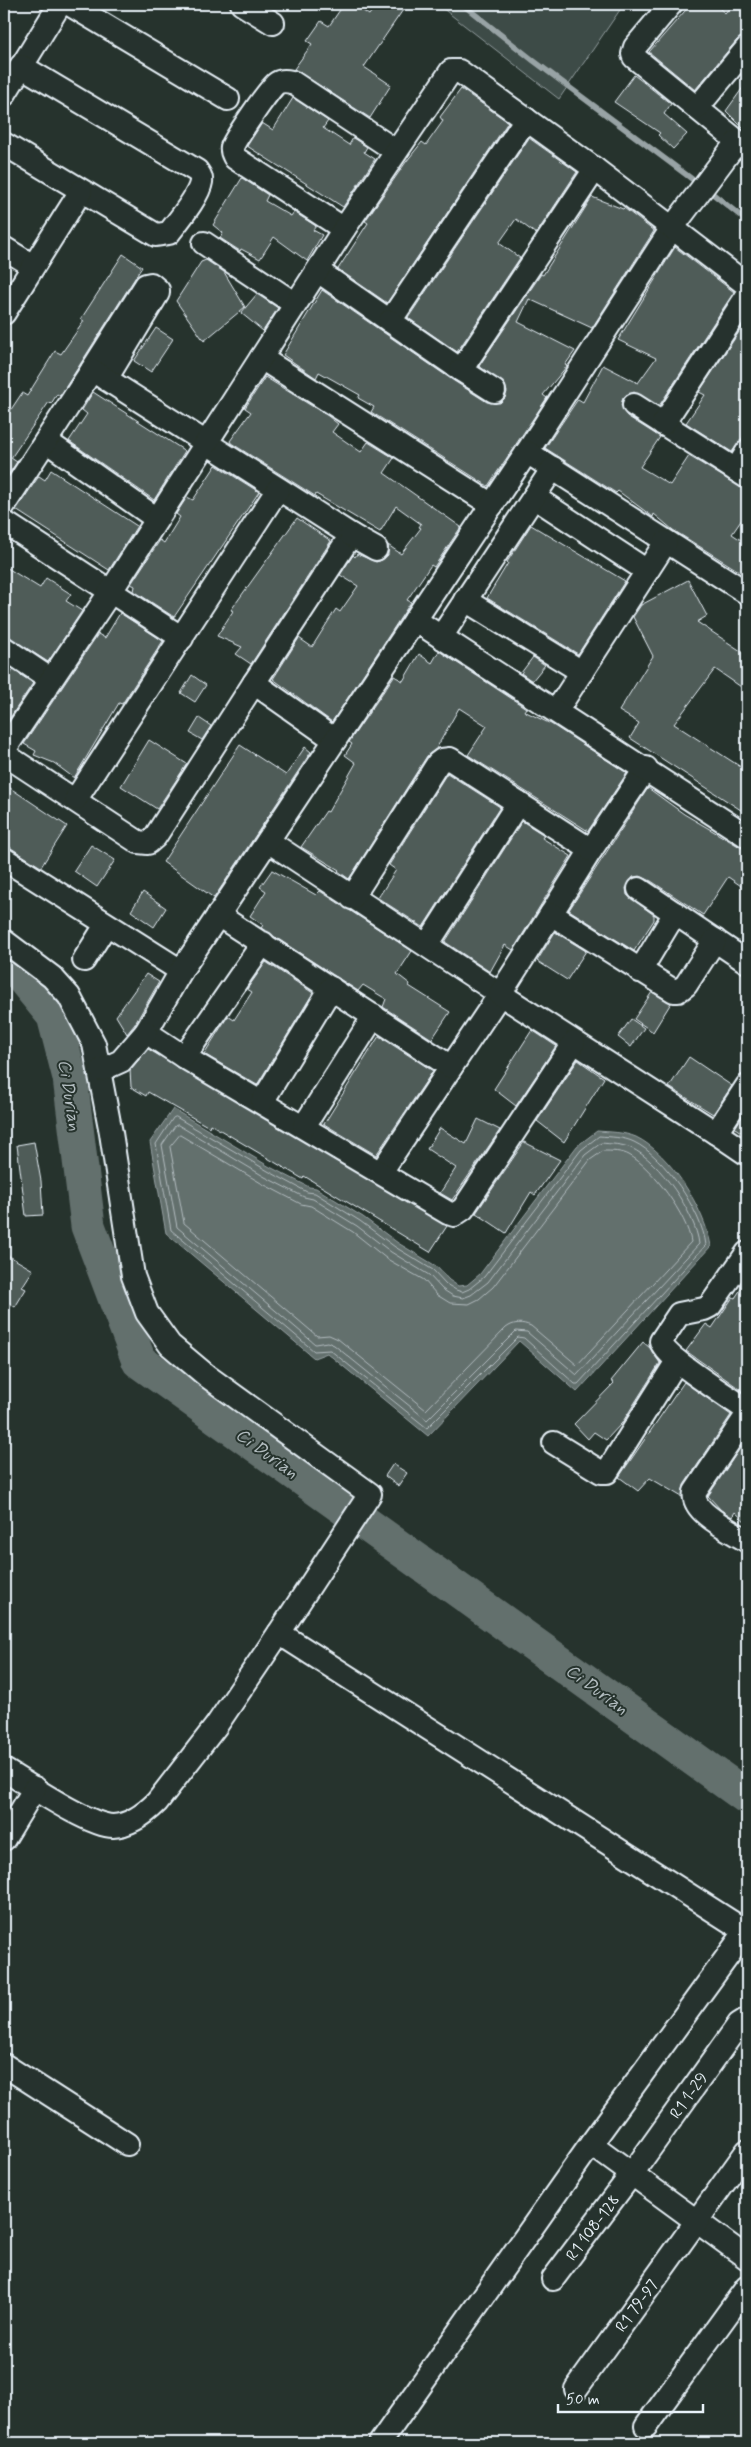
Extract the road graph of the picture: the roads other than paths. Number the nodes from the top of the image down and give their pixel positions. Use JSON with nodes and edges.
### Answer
{"nodes":[{"id":1,"x":60,"y":4,"type":"edge"},
{"id":2,"x":69,"y":4,"type":"edge"},
{"id":3,"x":242,"y":4,"type":"edge"},
{"id":4,"x":671,"y":4,"type":"edge"},
{"id":5,"x":273,"y":23,"type":"dead end"},
{"id":6,"x":747,"y":48,"type":"edge"},
{"id":7,"x":22,"y":66,"type":"junction"},
{"id":8,"x":4,"y":95,"type":"edge"},
{"id":9,"x":228,"y":99,"type":"dead end"},
{"id":10,"x":697,"y":108,"type":"junction"},
{"id":11,"x":526,"y":118,"type":"junction"},
{"id":12,"x":4,"y":144,"type":"edge"},
{"id":13,"x":742,"y":146,"type":"edge"},
{"id":14,"x":396,"y":151,"type":"junction"},
{"id":15,"x":595,"y":169,"type":"junction"},
{"id":16,"x":81,"y":191,"type":"junction"},
{"id":17,"x":672,"y":228,"type":"junction"},
{"id":18,"x":344,"y":229,"type":"junction"},
{"id":19,"x":204,"y":243,"type":"dead end"},
{"id":20,"x":4,"y":248,"type":"edge"},
{"id":21,"x":33,"y":266,"type":"junction"},
{"id":22,"x":318,"y":271,"type":"junction"},
{"id":23,"x":747,"y":284,"type":"edge"},
{"id":24,"x":747,"y":296,"type":"edge"},
{"id":25,"x":295,"y":304,"type":"junction"},
{"id":26,"x":4,"y":313,"type":"edge"},
{"id":27,"x":390,"y":321,"type":"junction"},
{"id":28,"x":261,"y":358,"type":"junction"},
{"id":29,"x":461,"y":370,"type":"junction"},
{"id":30,"x":494,"y":391,"type":"dead end"},
{"id":31,"x":634,"y":405,"type":"dead end"},
{"id":32,"x":663,"y":424,"type":"junction"},
{"id":33,"x":46,"y":441,"type":"junction"},
{"id":34,"x":207,"y":442,"type":"junction"},
{"id":35,"x":528,"y":452,"type":"junction"},
{"id":36,"x":743,"y":466,"type":"edge"},
{"id":37,"x":553,"y":468,"type":"junction"},
{"id":38,"x":278,"y":489,"type":"junction"},
{"id":39,"x":534,"y":497,"type":"junction"},
{"id":40,"x":4,"y":505,"type":"edge"},
{"id":41,"x":492,"y":506,"type":"junction"},
{"id":42,"x":157,"y":519,"type":"junction"},
{"id":43,"x":4,"y":522,"type":"edge"},
{"id":44,"x":351,"y":534,"type":"junction"},
{"id":45,"x":666,"y":542,"type":"junction"},
{"id":46,"x":376,"y":549,"type":"dead end"},
{"id":47,"x":647,"y":571,"type":"junction"},
{"id":48,"x":111,"y":591,"type":"junction"},
{"id":49,"x":747,"y":593,"type":"edge"},
{"id":50,"x":465,"y":600,"type":"junction"},
{"id":51,"x":415,"y":620,"type":"junction"},
{"id":52,"x":441,"y":636,"type":"junction"},
{"id":53,"x":182,"y":638,"type":"junction"},
{"id":54,"x":4,"y":648,"type":"edge"},
{"id":55,"x":582,"y":672,"type":"junction"},
{"id":56,"x":50,"y":679,"type":"junction"},
{"id":57,"x":254,"y":684,"type":"junction"},
{"id":58,"x":557,"y":710,"type":"junction"},
{"id":59,"x":335,"y":740,"type":"junction"},
{"id":60,"x":4,"y":750,"type":"edge"},
{"id":61,"x":4,"y":754,"type":"edge"},
{"id":62,"x":646,"y":768,"type":"junction"},
{"id":63,"x":76,"y":799,"type":"junction"},
{"id":64,"x":518,"y":803,"type":"junction"},
{"id":65,"x":747,"y":836,"type":"edge"},
{"id":66,"x":268,"y":841,"type":"junction"},
{"id":67,"x":591,"y":850,"type":"junction"},
{"id":68,"x":4,"y":859,"type":"edge"},
{"id":69,"x":639,"y":889,"type":"dead end"},
{"id":70,"x":352,"y":898,"type":"junction"},
{"id":71,"x":675,"y":913,"type":"junction"},
{"id":72,"x":551,"y":914,"type":"junction"},
{"id":73,"x":218,"y":915,"type":"junction"},
{"id":74,"x":106,"y":925,"type":"junction"},
{"id":75,"x":715,"y":940,"type":"junction"},
{"id":76,"x":4,"y":942,"type":"edge"},
{"id":77,"x":263,"y":943,"type":"junction"},
{"id":78,"x":427,"y":945,"type":"junction"},
{"id":79,"x":84,"y":960,"type":"dead end"},
{"id":80,"x":747,"y":962,"type":"edge"},
{"id":81,"x":181,"y":971,"type":"junction"},
{"id":82,"x":640,"y":971,"type":"junction"},
{"id":83,"x":331,"y":988,"type":"junction"},
{"id":84,"x":500,"y":994,"type":"junction"},
{"id":85,"x":374,"y":1016,"type":"junction"},
{"id":86,"x":146,"y":1032,"type":"junction"},
{"id":87,"x":574,"y":1042,"type":"junction"},
{"id":88,"x":184,"y":1057,"type":"junction"},
{"id":89,"x":451,"y":1067,"type":"junction"},
{"id":90,"x":101,"y":1070,"type":"junction"},
{"id":91,"x":747,"y":1086,"type":"edge"},
{"id":92,"x":262,"y":1102,"type":"junction"},
{"id":93,"x":304,"y":1126,"type":"junction"},
{"id":94,"x":716,"y":1133,"type":"junction"},
{"id":95,"x":747,"y":1154,"type":"edge"},
{"id":96,"x":381,"y":1172,"type":"junction"},
{"id":97,"x":747,"y":1253,"type":"edge"},
{"id":98,"x":677,"y":1361,"type":"junction"},
{"id":99,"x":747,"y":1410,"type":"edge"},
{"id":100,"x":747,"y":1415,"type":"edge"},
{"id":101,"x":554,"y":1443,"type":"dead end"},
{"id":102,"x":747,"y":1541,"type":"edge"},
{"id":103,"x":279,"y":1633,"type":"junction"},
{"id":104,"x":4,"y":1770,"type":"edge"},
{"id":105,"x":35,"y":1788,"type":"junction"},
{"id":106,"x":4,"y":1839,"type":"edge"},
{"id":107,"x":747,"y":1931,"type":"edge"},
{"id":108,"x":747,"y":2019,"type":"edge"},
{"id":109,"x":4,"y":2065,"type":"edge"},
{"id":110,"x":127,"y":2144,"type":"dead end"},
{"id":111,"x":592,"y":2144,"type":"junction"},
{"id":112,"x":747,"y":2151,"type":"edge"},
{"id":113,"x":631,"y":2175,"type":"junction"},
{"id":114,"x":696,"y":2222,"type":"junction"},
{"id":115,"x":747,"y":2258,"type":"edge"},
{"id":116,"x":553,"y":2279,"type":"dead end"},
{"id":117,"x":747,"y":2287,"type":"edge"},
{"id":118,"x":576,"y":2389,"type":"dead end"},
{"id":119,"x":646,"y":2426,"type":"dead end"},
{"id":120,"x":380,"y":2443,"type":"edge"}],
"edges":[{"from":1,"to":7,"type":"street"},
{"from":2,"to":9,"type":"street"},
{"from":3,"to":5,"type":"street"},
{"from":4,"to":10,"type":"street"},
{"from":6,"to":10,"type":"street"},
{"from":7,"to":8,"type":"street"},
{"from":7,"to":16,"type":"street"},
{"from":10,"to":13,"type":"street"},
{"from":11,"to":14,"type":"street"},
{"from":11,"to":15,"type":"street"},
{"from":11,"to":27,"type":"street"},
{"from":12,"to":16,"type":"street"},
{"from":13,"to":17,"type":"street"},
{"from":14,"to":18,"type":"street"},
{"from":14,"to":18,"type":"street"},
{"from":15,"to":17,"type":"street"},
{"from":15,"to":29,"type":"street"},
{"from":16,"to":21,"type":"street"},
{"from":17,"to":23,"type":"street"},
{"from":17,"to":35,"type":"street"},
{"from":18,"to":22,"type":"street"},
{"from":19,"to":25,"type":"street"},
{"from":20,"to":21,"type":"street"},
{"from":21,"to":26,"type":"street"},
{"from":22,"to":25,"type":"street"},
{"from":22,"to":27,"type":"street"},
{"from":24,"to":32,"type":"street"},
{"from":25,"to":28,"type":"street"},
{"from":27,"to":29,"type":"street"},
{"from":28,"to":34,"type":"street"},
{"from":28,"to":41,"type":"street"},
{"from":29,"to":30,"type":"street"},
{"from":31,"to":32,"type":"street"},
{"from":32,"to":36,"type":"street"},
{"from":33,"to":34,"type":"street"},
{"from":33,"to":40,"type":"street"},
{"from":33,"to":42,"type":"street"},
{"from":34,"to":38,"type":"street"},
{"from":34,"to":42,"type":"street"},
{"from":35,"to":37,"type":"street"},
{"from":35,"to":41,"type":"street"},
{"from":37,"to":39,"type":"street"},
{"from":37,"to":45,"type":"street"},
{"from":38,"to":44,"type":"street"},
{"from":38,"to":53,"type":"street"},
{"from":39,"to":47,"type":"street"},
{"from":39,"to":50,"type":"street"},
{"from":41,"to":51,"type":"street"},
{"from":42,"to":48,"type":"street"},
{"from":43,"to":48,"type":"street"},
{"from":44,"to":46,"type":"street"},
{"from":44,"to":57,"type":"street"},
{"from":45,"to":47,"type":"street"},
{"from":45,"to":49,"type":"street"},
{"from":47,"to":55,"type":"street"},
{"from":48,"to":53,"type":"street"},
{"from":48,"to":56,"type":"street"},
{"from":50,"to":52,"type":"street"},
{"from":50,"to":55,"type":"street"},
{"from":51,"to":52,"type":"street"},
{"from":51,"to":59,"type":"street"},
{"from":52,"to":58,"type":"street"},
{"from":53,"to":63,"type":"street"},
{"from":54,"to":56,"type":"street"},
{"from":55,"to":58,"type":"street"},
{"from":56,"to":60,"type":"street"},
{"from":57,"to":59,"type":"street"},
{"from":57,"to":63,"type":"street"},
{"from":58,"to":62,"type":"street"},
{"from":59,"to":66,"type":"street"},
{"from":61,"to":63,"type":"street"},
{"from":62,"to":65,"type":"street"},
{"from":62,"to":67,"type":"street"},
{"from":64,"to":67,"type":"street"},
{"from":64,"to":70,"type":"street"},
{"from":64,"to":78,"type":"street"},
{"from":66,"to":70,"type":"street"},
{"from":66,"to":73,"type":"street"},
{"from":67,"to":72,"type":"street"},
{"from":68,"to":74,"type":"street"},
{"from":69,"to":71,"type":"street"},
{"from":70,"to":78,"type":"street"},
{"from":71,"to":75,"type":"street"},
{"from":71,"to":82,"type":"street"},
{"from":72,"to":82,"type":"street"},
{"from":72,"to":84,"type":"street"},
{"from":73,"to":77,"type":"street"},
{"from":73,"to":81,"type":"street"},
{"from":74,"to":79,"type":"street"},
{"from":74,"to":81,"type":"street"},
{"from":75,"to":80,"type":"street"},
{"from":75,"to":82,"type":"street"},
{"from":76,"to":90,"type":"street"},
{"from":77,"to":83,"type":"street"},
{"from":77,"to":88,"type":"street"},
{"from":78,"to":84,"type":"street"},
{"from":81,"to":86,"type":"street"},
{"from":83,"to":85,"type":"street"},
{"from":83,"to":92,"type":"street"},
{"from":84,"to":87,"type":"street"},
{"from":84,"to":89,"type":"street"},
{"from":85,"to":89,"type":"street"},
{"from":85,"to":93,"type":"street"},
{"from":86,"to":88,"type":"street"},
{"from":86,"to":90,"type":"street"},
{"from":87,"to":94,"type":"street"},
{"from":87,"to":96,"type":"street"},
{"from":88,"to":92,"type":"street"},
{"from":89,"to":96,"type":"street"},
{"from":90,"to":103,"type":"street"},
{"from":91,"to":94,"type":"street"},
{"from":92,"to":93,"type":"street"},
{"from":93,"to":96,"type":"street"},
{"from":94,"to":95,"type":"street"},
{"from":97,"to":98,"type":"street"},
{"from":98,"to":99,"type":"street"},
{"from":98,"to":101,"type":"street"},
{"from":100,"to":102,"type":"street"},
{"from":103,"to":105,"type":"street"},
{"from":103,"to":107,"type":"street"},
{"from":104,"to":105,"type":"street"},
{"from":105,"to":106,"type":"street"},
{"from":107,"to":111,"type":"street"},
{"from":108,"to":113,"type":"street","name":"R1 1-29"},
{"from":109,"to":110,"type":"street"},
{"from":111,"to":113,"type":"street"},
{"from":111,"to":120,"type":"street"},
{"from":112,"to":114,"type":"street","name":"R1 79-97"},
{"from":113,"to":114,"type":"street"},
{"from":113,"to":116,"type":"street","name":"R1 108-128"},
{"from":114,"to":115,"type":"street"},
{"from":114,"to":118,"type":"street","name":"R1 79-97"},
{"from":117,"to":119,"type":"street"}]}
